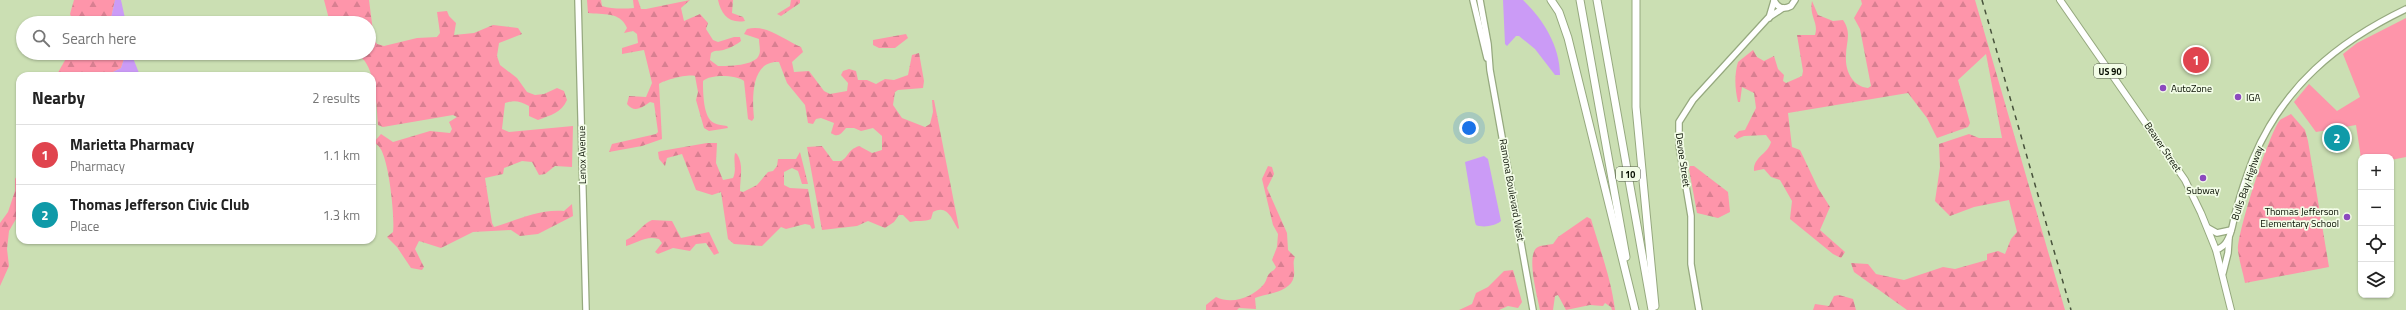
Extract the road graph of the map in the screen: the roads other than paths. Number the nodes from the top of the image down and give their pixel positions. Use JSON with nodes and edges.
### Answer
{"nodes":[{"id":1,"x":578,"y":0,"type":"edge"},
{"id":2,"x":1473,"y":0,"type":"edge"},
{"id":3,"x":1480,"y":0,"type":"edge"},
{"id":4,"x":1551,"y":0,"type":"edge"},
{"id":5,"x":1580,"y":0,"type":"edge"},
{"id":6,"x":1597,"y":0,"type":"edge"},
{"id":7,"x":1795,"y":0,"type":"edge"},
{"id":8,"x":2060,"y":0,"type":"edge"},
{"id":9,"x":1636,"y":1,"type":"edge"},
{"id":10,"x":1774,"y":1,"type":"edge"},
{"id":11,"x":1783,"y":8,"type":"junction"},
{"id":12,"x":2406,"y":9,"type":"edge"},
{"id":13,"x":1768,"y":18,"type":"junction"},
{"id":14,"x":1490,"y":70,"type":"junction"},
{"id":15,"x":2208,"y":228,"type":"junction"},
{"id":16,"x":2231,"y":230,"type":"junction"},
{"id":17,"x":2229,"y":237,"type":"junction"},
{"id":18,"x":2216,"y":250,"type":"junction"},
{"id":19,"x":2223,"y":273,"type":"junction"},
{"id":20,"x":586,"y":310,"type":"edge"},
{"id":21,"x":1533,"y":310,"type":"edge"},
{"id":22,"x":1635,"y":310,"type":"edge"},
{"id":23,"x":1653,"y":310,"type":"edge"},
{"id":24,"x":1699,"y":310,"type":"edge"},
{"id":25,"x":2231,"y":310,"type":"edge"}],
"edges":[{"from":1,"to":20,"type":"street","name":"Lenox Avenue"},
{"from":2,"to":14,"type":"street","name":"Ramona Boulevard West"},
{"from":3,"to":14,"type":"street","name":"Ramona Boulevard West"},
{"from":4,"to":22,"type":"highway"},
{"from":5,"to":22,"type":"highway","number":"I 10"},
{"from":6,"to":23,"type":"highway","number":"I 10"},
{"from":7,"to":11,"type":"street","name":"Devoe Street"},
{"from":8,"to":15,"type":"main road","name":"Beaver Street","number":"US 90"},
{"from":9,"to":23,"type":"highway"},
{"from":10,"to":11,"type":"street"},
{"from":10,"to":13,"type":"street","name":"Devoe Street"},
{"from":11,"to":13,"type":"street","name":"Devoe Street"},
{"from":12,"to":16,"type":"street","name":"Bulls Bay Highway"},
{"from":13,"to":24,"type":"street","name":"Devoe Street"},
{"from":14,"to":21,"type":"street","name":"Ramona Boulevard West"},
{"from":15,"to":16,"type":"street"},
{"from":15,"to":18,"type":"main road","name":"Beaver Street","number":"US 90"},
{"from":16,"to":17,"type":"street","name":"Bulls Bay Highway"},
{"from":17,"to":18,"type":"street","name":"Bulls Bay Highway"},
{"from":17,"to":19,"type":"street"},
{"from":18,"to":19,"type":"main road","name":"Beaver Street","number":"US 90"},
{"from":19,"to":25,"type":"main road","name":"Beaver Street","number":"US 90"}]}
